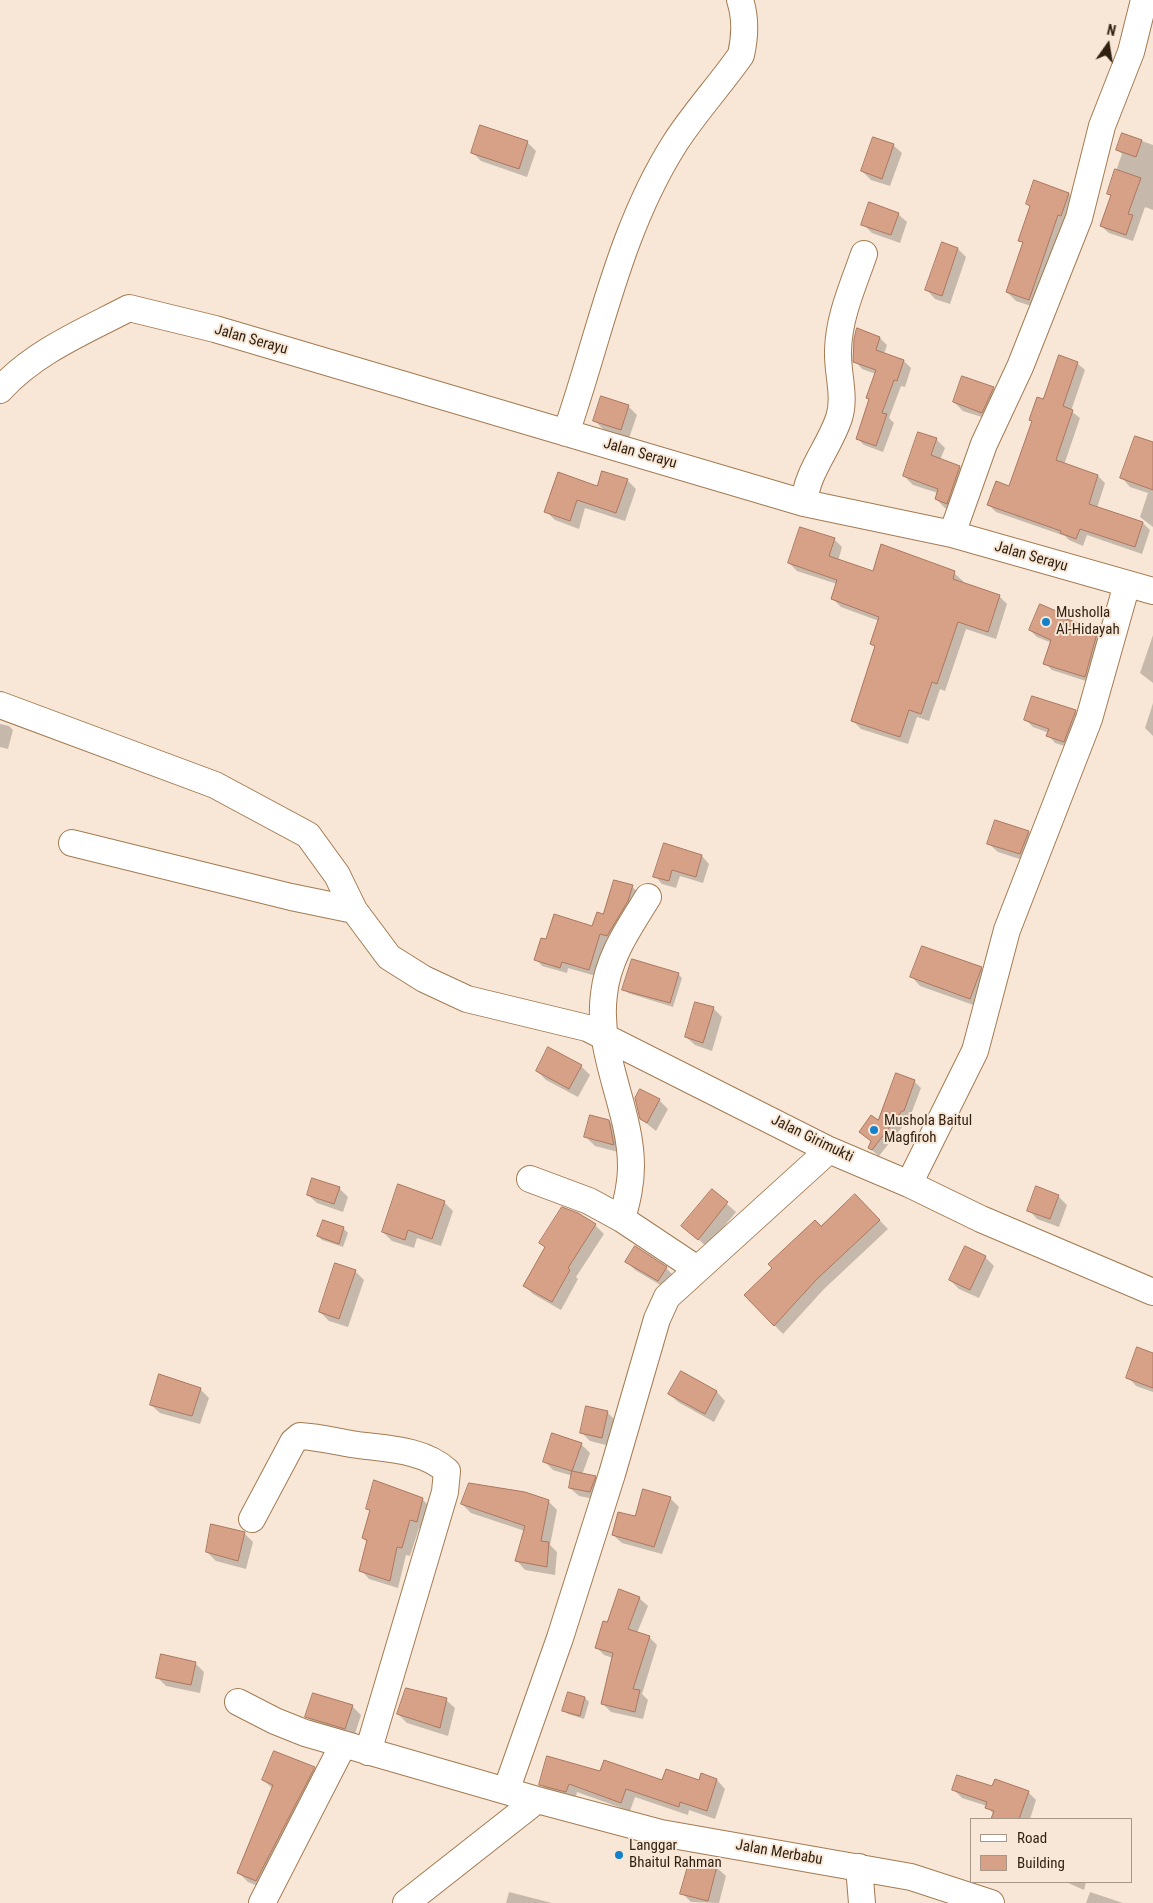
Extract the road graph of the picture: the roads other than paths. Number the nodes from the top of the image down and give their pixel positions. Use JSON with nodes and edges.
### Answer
{"nodes":[{"id":1,"x":740,"y":0,"type":"edge"},
{"id":2,"x":1144,"y":0,"type":"edge"},
{"id":3,"x":864,"y":254,"type":"dead end"},
{"id":4,"x":0,"y":390,"type":"edge"},
{"id":5,"x":566,"y":432,"type":"junction"},
{"id":6,"x":804,"y":503,"type":"junction"},
{"id":7,"x":952,"y":534,"type":"junction"},
{"id":8,"x":1145,"y":583,"type":"edge"},
{"id":9,"x":0,"y":705,"type":"edge"},
{"id":10,"x":72,"y":843,"type":"dead end"},
{"id":11,"x":648,"y":897,"type":"dead end"},
{"id":12,"x":354,"y":910,"type":"junction"},
{"id":13,"x":603,"y":1036,"type":"junction"},
{"id":14,"x":830,"y":1150,"type":"junction"},
{"id":15,"x":530,"y":1179,"type":"dead end"},
{"id":16,"x":909,"y":1184,"type":"junction"},
{"id":17,"x":622,"y":1218,"type":"junction"},
{"id":18,"x":698,"y":1269,"type":"junction"},
{"id":19,"x":1153,"y":1292,"type":"edge"},
{"id":20,"x":252,"y":1520,"type":"dead end"},
{"id":21,"x":238,"y":1702,"type":"dead end"},
{"id":22,"x":343,"y":1745,"type":"junction"},
{"id":23,"x":368,"y":1752,"type":"junction"},
{"id":24,"x":506,"y":1791,"type":"junction"},
{"id":25,"x":537,"y":1800,"type":"junction"},
{"id":26,"x":859,"y":1867,"type":"junction"},
{"id":27,"x":262,"y":1903,"type":"edge"},
{"id":28,"x":406,"y":1903,"type":"edge"},
{"id":29,"x":862,"y":1903,"type":"edge"},
{"id":30,"x":991,"y":1903,"type":"edge"}],
"edges":[{"from":1,"to":5,"type":"street"},
{"from":2,"to":7,"type":"street"},
{"from":3,"to":6,"type":"street"},
{"from":4,"to":5,"type":"street","name":"Jalan Serayu"},
{"from":5,"to":6,"type":"street","name":"Jalan Serayu"},
{"from":6,"to":7,"type":"street","name":"Jalan Serayu"},
{"from":7,"to":8,"type":"street","name":"Jalan Serayu"},
{"from":8,"to":16,"type":"street"},
{"from":9,"to":12,"type":"street","name":"Jalan Girimukti"},
{"from":10,"to":12,"type":"street"},
{"from":11,"to":13,"type":"street"},
{"from":12,"to":13,"type":"street","name":"Jalan Girimukti"},
{"from":13,"to":14,"type":"street","name":"Jalan Girimukti"},
{"from":13,"to":17,"type":"street"},
{"from":14,"to":16,"type":"street","name":"Jalan Girimukti"},
{"from":14,"to":18,"type":"street"},
{"from":15,"to":17,"type":"street"},
{"from":16,"to":19,"type":"street","name":"Jalan Girimukti"},
{"from":17,"to":18,"type":"street"},
{"from":18,"to":24,"type":"street"},
{"from":20,"to":23,"type":"street"},
{"from":21,"to":22,"type":"street","name":"Jalan Merbabu"},
{"from":22,"to":23,"type":"street","name":"Jalan Merbabu"},
{"from":22,"to":27,"type":"street"},
{"from":23,"to":24,"type":"street","name":"Jalan Merbabu"},
{"from":24,"to":25,"type":"street","name":"Jalan Merbabu"},
{"from":25,"to":26,"type":"street","name":"Jalan Merbabu"},
{"from":25,"to":28,"type":"street"},
{"from":26,"to":29,"type":"street"},
{"from":26,"to":30,"type":"street","name":"Jalan Merbabu"}]}
